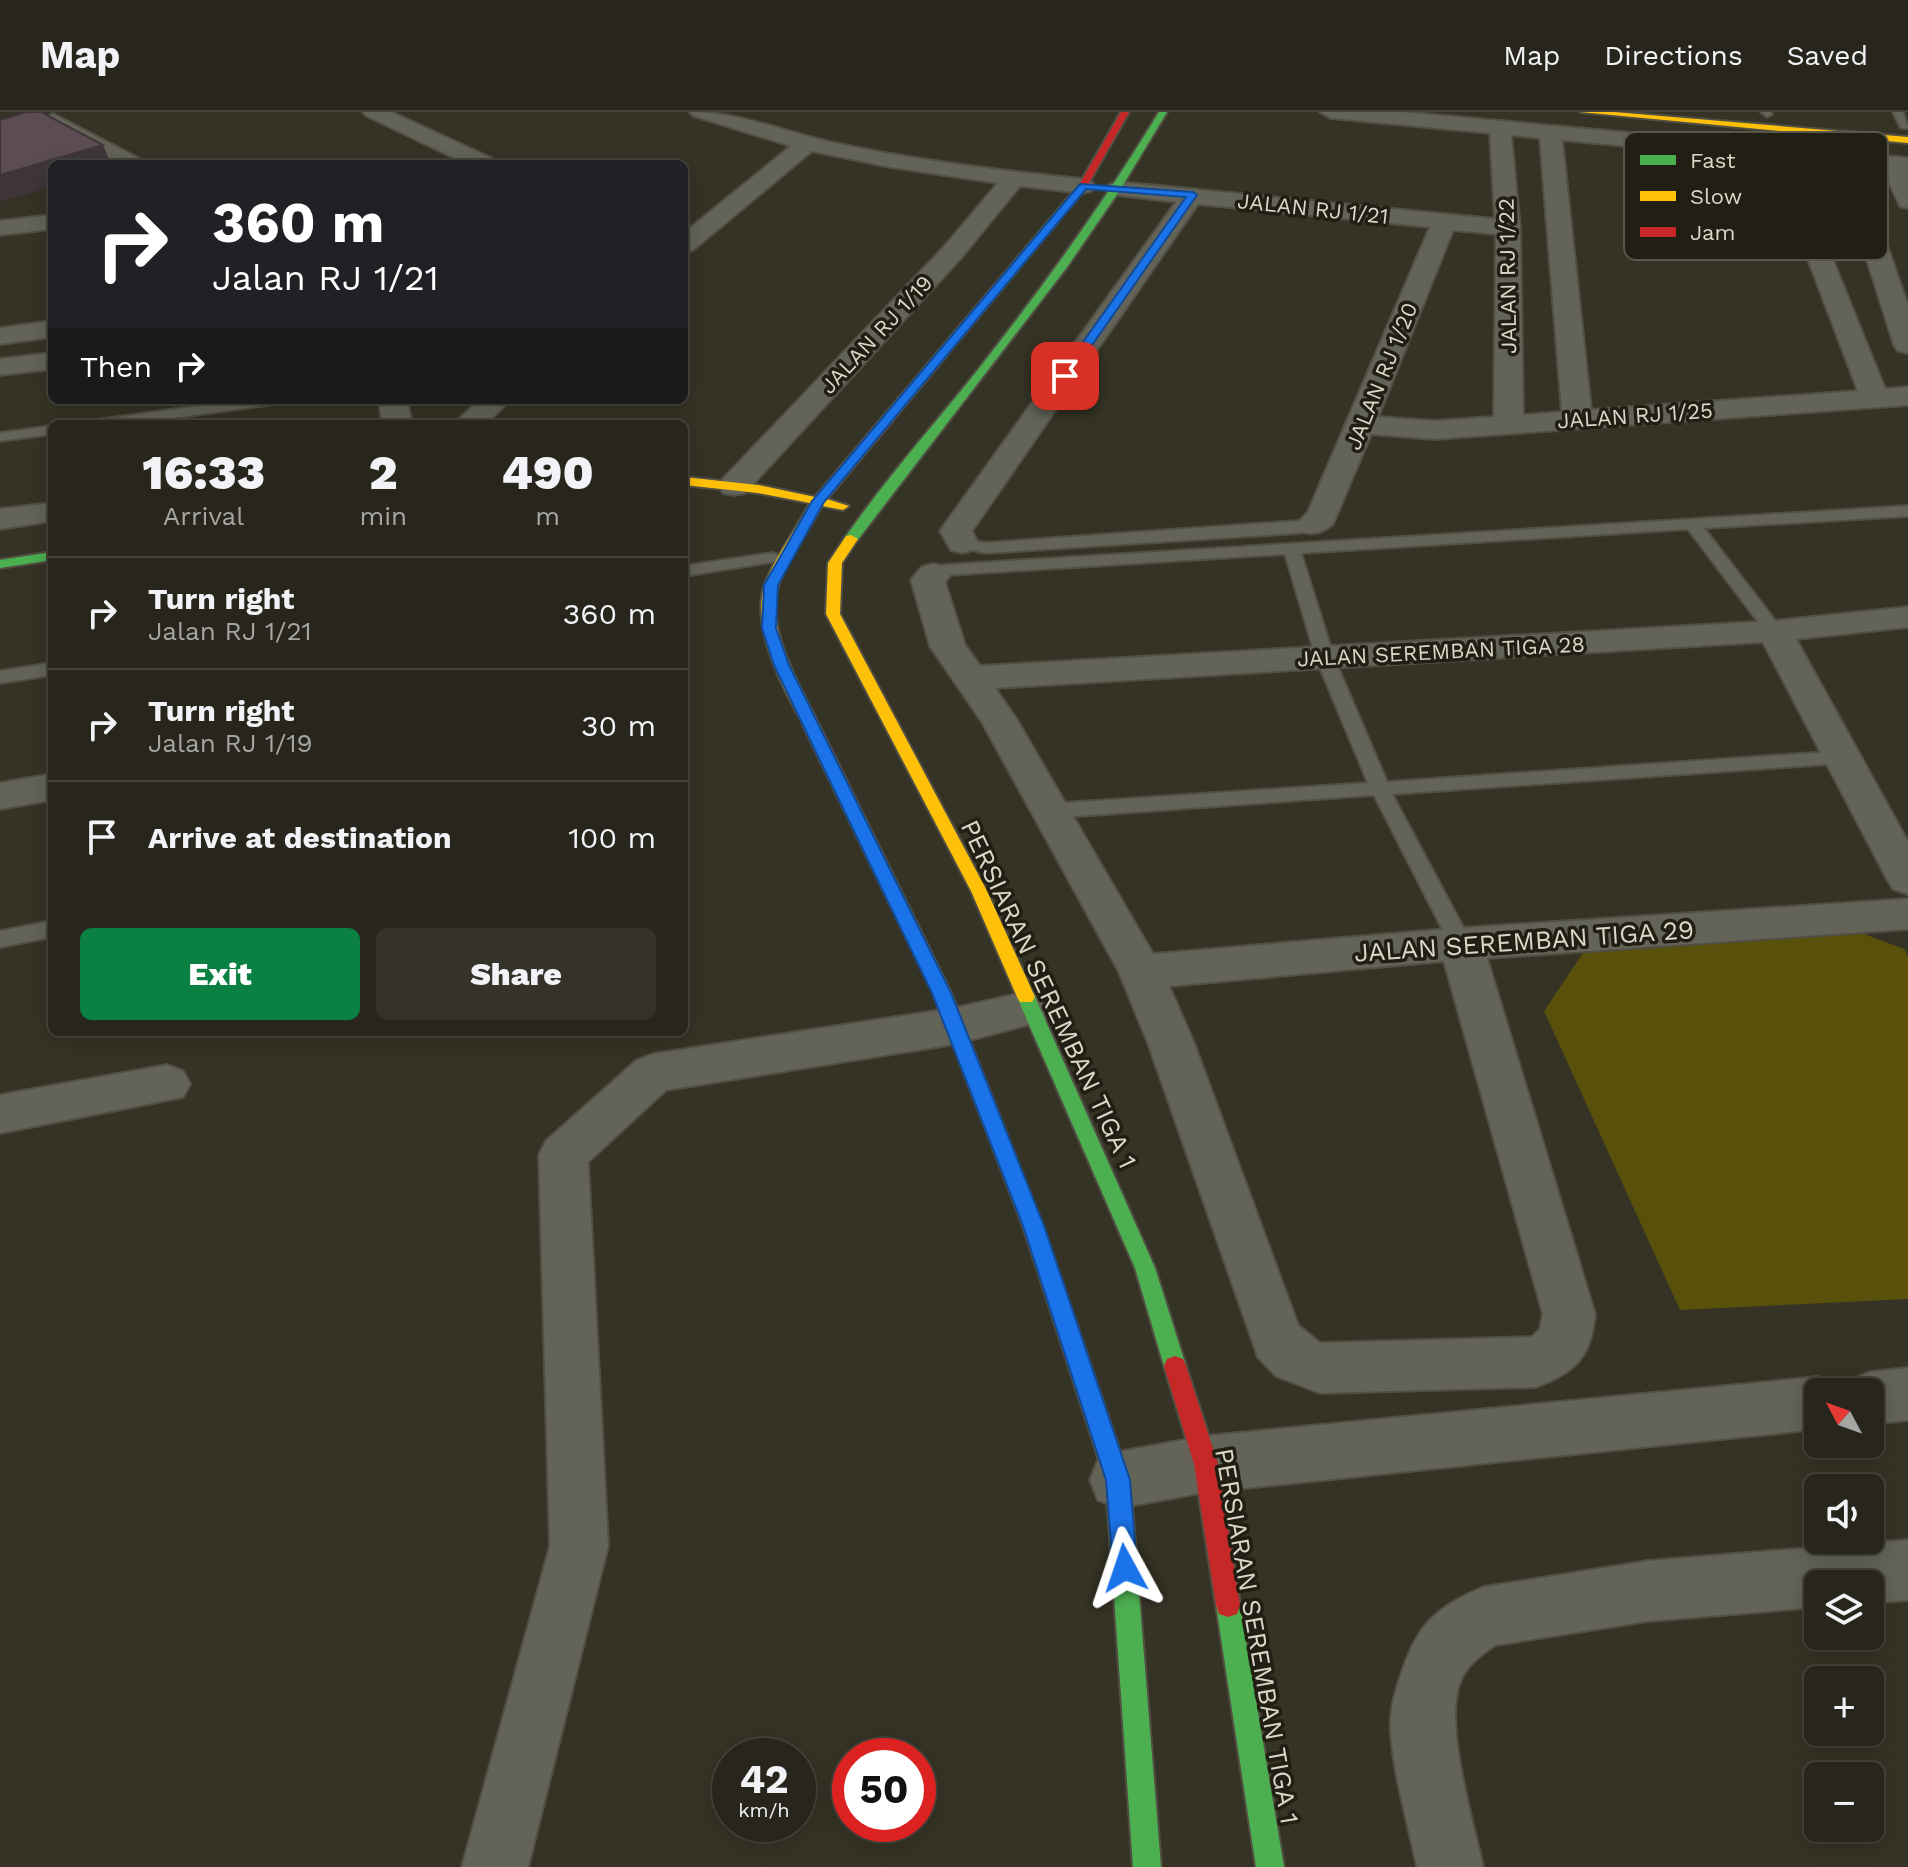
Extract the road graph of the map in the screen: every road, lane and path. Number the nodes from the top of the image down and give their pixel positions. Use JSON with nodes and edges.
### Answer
{"nodes":[{"id":1,"x":374,"y":112,"type":"edge"},
{"id":2,"x":701,"y":112,"type":"edge"},
{"id":3,"x":1125,"y":112,"type":"edge"},
{"id":4,"x":1163,"y":112,"type":"edge"},
{"id":5,"x":1331,"y":112,"type":"edge"},
{"id":6,"x":1584,"y":112,"type":"edge"},
{"id":7,"x":1744,"y":112,"type":"edge"},
{"id":8,"x":1766,"y":113,"type":"edge"},
{"id":9,"x":48,"y":116,"type":"edge"},
{"id":10,"x":1905,"y":126,"type":"edge"},
{"id":11,"x":1500,"y":128,"type":"junction"},
{"id":12,"x":1550,"y":132,"type":"junction"},
{"id":13,"x":1624,"y":139,"type":"edge"},
{"id":14,"x":809,"y":143,"type":"junction"},
{"id":15,"x":125,"y":160,"type":"edge"},
{"id":16,"x":476,"y":160,"type":"edge"},
{"id":17,"x":1900,"y":164,"type":"edge"},
{"id":18,"x":1014,"y":179,"type":"junction"},
{"id":19,"x":1083,"y":186,"type":"junction"},
{"id":20,"x":1118,"y":189,"type":"junction"},
{"id":21,"x":1193,"y":195,"type":"junction"},
{"id":22,"x":1908,"y":201,"type":"edge"},
{"id":23,"x":48,"y":222,"type":"edge"},
{"id":24,"x":1444,"y":222,"type":"junction"},
{"id":25,"x":0,"y":228,"type":"edge"},
{"id":26,"x":1508,"y":228,"type":"junction"},
{"id":27,"x":688,"y":242,"type":"edge"},
{"id":28,"x":1821,"y":260,"type":"edge"},
{"id":29,"x":1880,"y":260,"type":"edge"},
{"id":30,"x":48,"y":330,"type":"edge"},
{"id":31,"x":0,"y":336,"type":"edge"},
{"id":32,"x":1908,"y":345,"type":"edge"},
{"id":33,"x":48,"y":361,"type":"edge"},
{"id":34,"x":0,"y":367,"type":"edge"},
{"id":35,"x":1908,"y":396,"type":"edge"},
{"id":36,"x":1875,"y":399,"type":"junction"},
{"id":37,"x":244,"y":404,"type":"edge"},
{"id":38,"x":492,"y":404,"type":"edge"},
{"id":39,"x":1577,"y":419,"type":"junction"},
{"id":40,"x":126,"y":420,"type":"edge"},
{"id":41,"x":474,"y":420,"type":"edge"},
{"id":42,"x":1362,"y":425,"type":"junction"},
{"id":43,"x":1509,"y":425,"type":"junction"},
{"id":44,"x":48,"y":431,"type":"edge"},
{"id":45,"x":0,"y":437,"type":"edge"},
{"id":46,"x":689,"y":481,"type":"edge"},
{"id":47,"x":734,"y":486,"type":"junction"},
{"id":48,"x":818,"y":501,"type":"junction"},
{"id":49,"x":753,"y":508,"type":"dead end"},
{"id":50,"x":1908,"y":511,"type":"edge"},
{"id":51,"x":869,"y":512,"type":"junction"},
{"id":52,"x":48,"y":513,"type":"edge"},
{"id":53,"x":0,"y":519,"type":"edge"},
{"id":54,"x":1312,"y":525,"type":"joint"},
{"id":55,"x":1693,"y":525,"type":"junction"},
{"id":56,"x":1291,"y":548,"type":"junction"},
{"id":57,"x":772,"y":551,"type":"joint"},
{"id":58,"x":48,"y":557,"type":"edge"},
{"id":59,"x":948,"y":558,"type":"junction"},
{"id":60,"x":0,"y":564,"type":"edge"},
{"id":61,"x":688,"y":570,"type":"edge"},
{"id":62,"x":771,"y":585,"type":"junction"},
{"id":63,"x":1908,"y":617,"type":"edge"},
{"id":64,"x":1774,"y":631,"type":"junction"},
{"id":65,"x":1325,"y":658,"type":"junction"},
{"id":66,"x":48,"y":670,"type":"edge"},
{"id":67,"x":0,"y":677,"type":"edge"},
{"id":68,"x":973,"y":678,"type":"junction"},
{"id":69,"x":1844,"y":757,"type":"junction"},
{"id":70,"x":48,"y":788,"type":"edge"},
{"id":71,"x":1380,"y":789,"type":"junction"},
{"id":72,"x":0,"y":796,"type":"edge"},
{"id":73,"x":1049,"y":811,"type":"junction"},
{"id":74,"x":1908,"y":879,"type":"edge"},
{"id":75,"x":1908,"y":914,"type":"edge"},
{"id":76,"x":48,"y":930,"type":"edge"},
{"id":77,"x":0,"y":939,"type":"edge"},
{"id":78,"x":1461,"y":944,"type":"junction"},
{"id":79,"x":1141,"y":972,"type":"junction"},
{"id":80,"x":1030,"y":1008,"type":"junction"},
{"id":81,"x":955,"y":1026,"type":"junction"},
{"id":82,"x":167,"y":1084,"type":"dead end"},
{"id":83,"x":0,"y":1114,"type":"edge"},
{"id":84,"x":1908,"y":1394,"type":"edge"},
{"id":85,"x":1884,"y":1397,"type":"edge"},
{"id":86,"x":1804,"y":1404,"type":"edge"},
{"id":87,"x":1206,"y":1464,"type":"junction"},
{"id":88,"x":1118,"y":1480,"type":"junction"},
{"id":89,"x":1908,"y":1570,"type":"edge"},
{"id":90,"x":495,"y":1867,"type":"edge"},
{"id":91,"x":1147,"y":1867,"type":"edge"},
{"id":92,"x":1270,"y":1867,"type":"edge"},
{"id":93,"x":1450,"y":1867,"type":"edge"}],
"edges":[{"from":1,"to":16,"type":"street"},
{"from":2,"to":14,"type":"street"},
{"from":3,"to":19,"type":"main road"},
{"from":4,"to":20,"type":"main road","name":"PERSIARAN SEREMBAN TIGA 1"},
{"from":5,"to":11,"type":"street"},
{"from":6,"to":10,"type":"main road"},
{"from":7,"to":8,"type":"main road"},
{"from":8,"to":10,"type":"main road"},
{"from":9,"to":15,"type":"street"},
{"from":11,"to":12,"type":"street"},
{"from":11,"to":26,"type":"street","name":"JALAN RJ 1/22"},
{"from":12,"to":13,"type":"street"},
{"from":12,"to":39,"type":"street","name":"JALAN RJ 1/22"},
{"from":14,"to":18,"type":"street"},
{"from":14,"to":27,"type":"street"},
{"from":17,"to":22,"type":"street"},
{"from":18,"to":19,"type":"street"},
{"from":18,"to":47,"type":"street","name":"JALAN RJ 1/19"},
{"from":19,"to":20,"type":"main road"},
{"from":19,"to":48,"type":"main road"},
{"from":20,"to":21,"type":"street","name":"JALAN RJ 1/21"},
{"from":20,"to":51,"type":"main road","name":"PERSIARAN SEREMBAN TIGA 1"},
{"from":21,"to":24,"type":"street","name":"JALAN RJ 1/21"},
{"from":21,"to":59,"type":"street"},
{"from":23,"to":25,"type":"street"},
{"from":24,"to":26,"type":"street","name":"JALAN RJ 1/21"},
{"from":24,"to":42,"type":"street","name":"JALAN RJ 1/20"},
{"from":26,"to":43,"type":"street","name":"JALAN RJ 1/22"},
{"from":28,"to":36,"type":"street"},
{"from":29,"to":32,"type":"street"},
{"from":30,"to":31,"type":"street"},
{"from":33,"to":34,"type":"street"},
{"from":35,"to":36,"type":"street","name":"JALAN RJ 1/25"},
{"from":36,"to":39,"type":"street","name":"JALAN RJ 1/25"},
{"from":37,"to":40,"type":"lane"},
{"from":38,"to":41,"type":"street"},
{"from":39,"to":43,"type":"street","name":"JALAN RJ 1/25"},
{"from":42,"to":43,"type":"street","name":"JALAN RJ 1/25"},
{"from":42,"to":54,"type":"street","name":"JALAN RJ 1/20"},
{"from":44,"to":45,"type":"lane"},
{"from":46,"to":47,"type":"main road"},
{"from":46,"to":49,"type":"main road"},
{"from":47,"to":48,"type":"main road"},
{"from":48,"to":51,"type":"main road"},
{"from":48,"to":62,"type":"main road"},
{"from":50,"to":55,"type":"lane"},
{"from":51,"to":80,"type":"main road","name":"PERSIARAN SEREMBAN TIGA 1"},
{"from":52,"to":53,"type":"street"},
{"from":54,"to":59,"type":"lane"},
{"from":55,"to":56,"type":"lane"},
{"from":55,"to":64,"type":"lane"},
{"from":56,"to":59,"type":"lane"},
{"from":56,"to":65,"type":"lane"},
{"from":57,"to":61,"type":"lane"},
{"from":57,"to":62,"type":"main road"},
{"from":58,"to":60,"type":"main road"},
{"from":59,"to":68,"type":"street"},
{"from":62,"to":81,"type":"main road"},
{"from":63,"to":64,"type":"street","name":"JALAN SEREMBAN TIGA 28"},
{"from":64,"to":65,"type":"street","name":"JALAN SEREMBAN TIGA 28"},
{"from":64,"to":69,"type":"street"},
{"from":65,"to":68,"type":"street","name":"JALAN SEREMBAN TIGA 28"},
{"from":65,"to":71,"type":"lane"},
{"from":66,"to":67,"type":"lane"},
{"from":68,"to":73,"type":"street"},
{"from":69,"to":71,"type":"lane"},
{"from":69,"to":74,"type":"street"},
{"from":70,"to":72,"type":"street"},
{"from":71,"to":73,"type":"lane"},
{"from":71,"to":78,"type":"lane"},
{"from":73,"to":79,"type":"street"},
{"from":75,"to":78,"type":"street","name":"JALAN SEREMBAN TIGA 29"},
{"from":76,"to":77,"type":"lane"},
{"from":78,"to":79,"type":"street","name":"JALAN SEREMBAN TIGA 29"},
{"from":78,"to":79,"type":"street"},
{"from":80,"to":81,"type":"street"},
{"from":80,"to":87,"type":"main road","name":"PERSIARAN SEREMBAN TIGA 1"},
{"from":81,"to":88,"type":"main road"},
{"from":81,"to":90,"type":"street"},
{"from":82,"to":83,"type":"street"},
{"from":84,"to":85,"type":"street"},
{"from":86,"to":87,"type":"street"},
{"from":87,"to":88,"type":"street"},
{"from":87,"to":92,"type":"main road","name":"PERSIARAN SEREMBAN TIGA 1"},
{"from":88,"to":91,"type":"main road"},
{"from":89,"to":93,"type":"street"}]}
